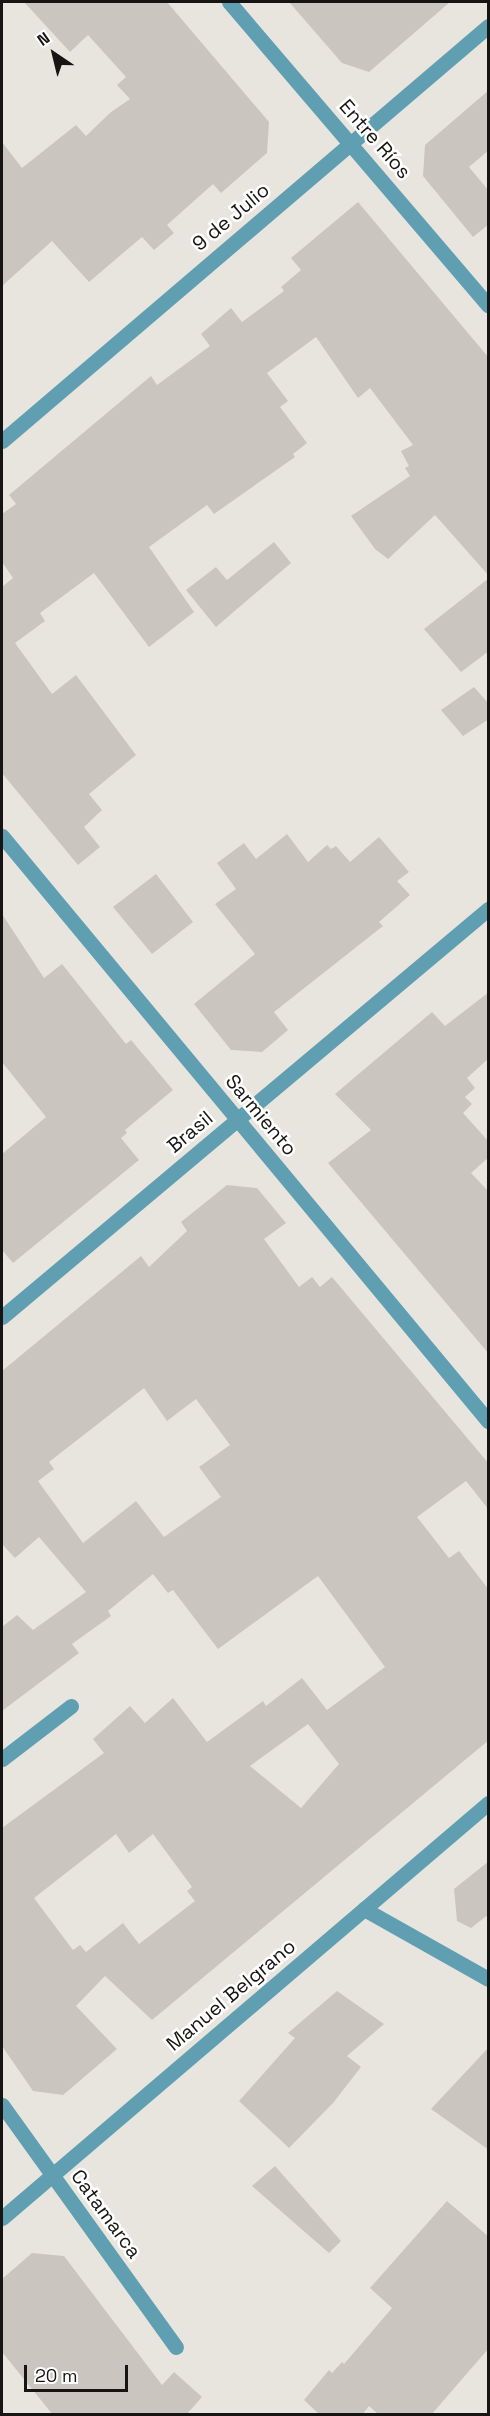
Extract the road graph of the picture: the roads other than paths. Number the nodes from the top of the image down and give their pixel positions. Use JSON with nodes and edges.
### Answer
{"nodes":[{"id":1,"x":229,"y":2,"type":"edge"},
{"id":2,"x":489,"y":26,"type":"edge"},
{"id":3,"x":351,"y":144,"type":"junction"},
{"id":4,"x":489,"y":305,"type":"edge"},
{"id":5,"x":2,"y":441,"type":"edge"},
{"id":6,"x":2,"y":836,"type":"edge"},
{"id":7,"x":489,"y":909,"type":"edge"},
{"id":8,"x":237,"y":1119,"type":"junction"},
{"id":9,"x":2,"y":1317,"type":"edge"},
{"id":10,"x":489,"y":1421,"type":"edge"},
{"id":11,"x":71,"y":1707,"type":"dead end"},
{"id":12,"x":2,"y":1759,"type":"edge"},
{"id":13,"x":489,"y":1803,"type":"edge"},
{"id":14,"x":364,"y":1909,"type":"junction"},
{"id":15,"x":489,"y":1979,"type":"edge"},
{"id":16,"x":2,"y":2105,"type":"edge"},
{"id":17,"x":52,"y":2175,"type":"junction"},
{"id":18,"x":2,"y":2218,"type":"edge"},
{"id":19,"x":176,"y":2347,"type":"dead end"}],
"edges":[{"from":1,"to":3,"type":"street","name":"Entre Ríos"},
{"from":2,"to":3,"type":"street","name":"9 de Julio"},
{"from":3,"to":4,"type":"street","name":"Entre Ríos"},
{"from":3,"to":5,"type":"street","name":"9 de Julio"},
{"from":6,"to":8,"type":"street","name":"Sarmiento"},
{"from":7,"to":8,"type":"street","name":"Brasil"},
{"from":8,"to":9,"type":"street","name":"Brasil"},
{"from":8,"to":10,"type":"street","name":"Sarmiento"},
{"from":11,"to":12,"type":"street"},
{"from":13,"to":14,"type":"street","name":"Manuel Belgrano"},
{"from":14,"to":15,"type":"street"},
{"from":14,"to":17,"type":"street","name":"Manuel Belgrano"},
{"from":16,"to":17,"type":"street","name":"Catamarca"},
{"from":17,"to":18,"type":"street","name":"Manuel Belgrano"},
{"from":17,"to":19,"type":"street","name":"Catamarca"}]}
